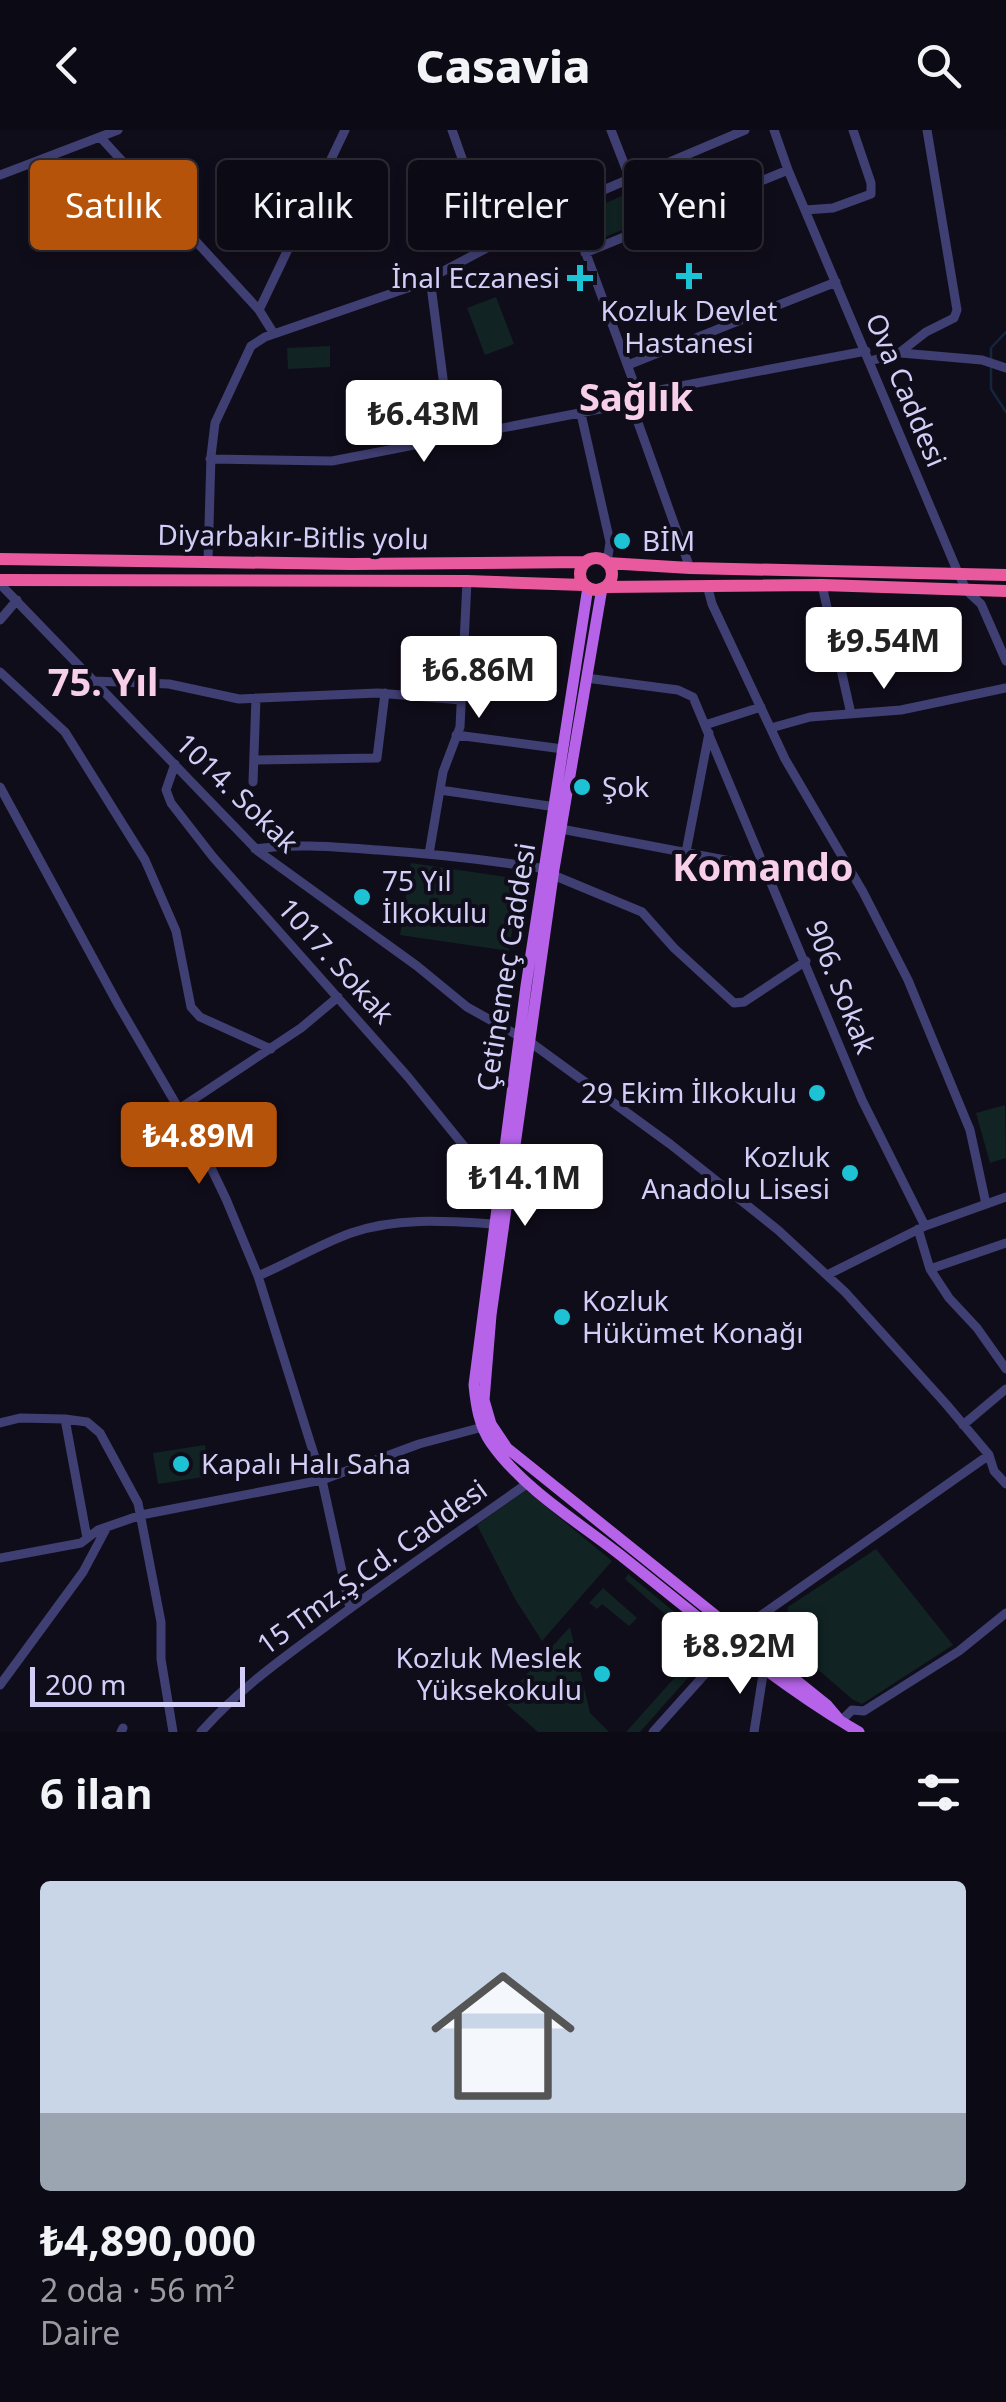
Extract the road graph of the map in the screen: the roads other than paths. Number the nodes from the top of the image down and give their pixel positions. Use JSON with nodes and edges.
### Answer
{"nodes":[{"id":1,"x":118,"y":130,"type":"edge"},
{"id":2,"x":345,"y":130,"type":"edge"},
{"id":3,"x":452,"y":130,"type":"edge"},
{"id":4,"x":611,"y":130,"type":"edge"},
{"id":5,"x":744,"y":130,"type":"edge"},
{"id":6,"x":774,"y":130,"type":"edge"},
{"id":7,"x":853,"y":130,"type":"edge"},
{"id":8,"x":927,"y":130,"type":"edge"},
{"id":9,"x":101,"y":138,"type":"junction"},
{"id":10,"x":463,"y":160,"type":"edge"},
{"id":11,"x":674,"y":160,"type":"edge"},
{"id":12,"x":624,"y":164,"type":"edge"},
{"id":13,"x":788,"y":170,"type":"junction"},
{"id":14,"x":0,"y":175,"type":"edge"},
{"id":15,"x":805,"y":210,"type":"junction"},
{"id":16,"x":481,"y":250,"type":"edge"},
{"id":17,"x":584,"y":250,"type":"edge"},
{"id":18,"x":585,"y":253,"type":"junction"},
{"id":19,"x":430,"y":278,"type":"junction"},
{"id":20,"x":836,"y":282,"type":"junction"},
{"id":21,"x":259,"y":310,"type":"junction"},
{"id":22,"x":274,"y":334,"type":"junction"},
{"id":23,"x":899,"y":353,"type":"junction"},
{"id":24,"x":868,"y":356,"type":"junction"},
{"id":25,"x":628,"y":365,"type":"junction"},
{"id":26,"x":996,"y":366,"type":"edge"},
{"id":27,"x":632,"y":399,"type":"junction"},
{"id":28,"x":580,"y":414,"type":"junction"},
{"id":29,"x":451,"y":440,"type":"junction"},
{"id":30,"x":210,"y":460,"type":"junction"},
{"id":31,"x":0,"y":558,"type":"edge"},
{"id":32,"x":208,"y":561,"type":"junction"},
{"id":33,"x":584,"y":562,"type":"junction"},
{"id":34,"x":607,"y":563,"type":"junction"},
{"id":35,"x":690,"y":568,"type":"junction"},
{"id":36,"x":959,"y":575,"type":"junction"},
{"id":37,"x":1006,"y":575,"type":"edge"},
{"id":38,"x":467,"y":581,"type":"junction"},
{"id":39,"x":0,"y":582,"type":"edge"},
{"id":40,"x":708,"y":585,"type":"junction"},
{"id":41,"x":822,"y":585,"type":"junction"},
{"id":42,"x":595,"y":587,"type":"junction"},
{"id":43,"x":967,"y":591,"type":"junction"},
{"id":44,"x":1006,"y":591,"type":"edge"},
{"id":45,"x":17,"y":600,"type":"junction"},
{"id":46,"x":0,"y":620,"type":"edge"},
{"id":47,"x":1006,"y":661,"type":"edge"},
{"id":48,"x":0,"y":672,"type":"edge"},
{"id":49,"x":586,"y":678,"type":"junction"},
{"id":50,"x":94,"y":681,"type":"junction"},
{"id":51,"x":1006,"y":688,"type":"edge"},
{"id":52,"x":384,"y":693,"type":"junction"},
{"id":53,"x":256,"y":698,"type":"junction"},
{"id":54,"x":461,"y":700,"type":"junction"},
{"id":55,"x":761,"y":707,"type":"junction"},
{"id":56,"x":851,"y":714,"type":"junction"},
{"id":57,"x":770,"y":728,"type":"junction"},
{"id":58,"x":707,"y":729,"type":"junction"},
{"id":59,"x":456,"y":735,"type":"junction"},
{"id":60,"x":563,"y":749,"type":"junction"},
{"id":61,"x":256,"y":760,"type":"junction"},
{"id":62,"x":175,"y":764,"type":"junction"},
{"id":63,"x":253,"y":782,"type":"dead end"},
{"id":64,"x":0,"y":786,"type":"edge"},
{"id":65,"x":440,"y":790,"type":"junction"},
{"id":66,"x":556,"y":806,"type":"junction"},
{"id":67,"x":561,"y":829,"type":"junction"},
{"id":68,"x":255,"y":848,"type":"junction"},
{"id":69,"x":686,"y":852,"type":"junction"},
{"id":70,"x":429,"y":854,"type":"junction"},
{"id":71,"x":767,"y":868,"type":"junction"},
{"id":72,"x":550,"y":872,"type":"junction"},
{"id":73,"x":806,"y":961,"type":"junction"},
{"id":74,"x":338,"y":998,"type":"junction"},
{"id":75,"x":525,"y":1039,"type":"junction"},
{"id":76,"x":271,"y":1049,"type":"junction"},
{"id":77,"x":179,"y":1109,"type":"junction"},
{"id":78,"x":502,"y":1164,"type":"junction"},
{"id":79,"x":1006,"y":1197,"type":"edge"},
{"id":80,"x":986,"y":1204,"type":"junction"},
{"id":81,"x":494,"y":1224,"type":"junction"},
{"id":82,"x":922,"y":1228,"type":"junction"},
{"id":83,"x":1006,"y":1243,"type":"edge"},
{"id":84,"x":930,"y":1269,"type":"junction"},
{"id":85,"x":827,"y":1275,"type":"junction"},
{"id":86,"x":258,"y":1276,"type":"junction"},
{"id":87,"x":1006,"y":1369,"type":"edge"},
{"id":88,"x":1006,"y":1389,"type":"edge"},
{"id":89,"x":65,"y":1419,"type":"junction"},
{"id":90,"x":0,"y":1423,"type":"edge"},
{"id":91,"x":963,"y":1425,"type":"junction"},
{"id":92,"x":482,"y":1426,"type":"junction"},
{"id":93,"x":989,"y":1455,"type":"junction"},
{"id":94,"x":322,"y":1480,"type":"junction"},
{"id":95,"x":528,"y":1483,"type":"junction"},
{"id":96,"x":1006,"y":1484,"type":"edge"},
{"id":97,"x":141,"y":1515,"type":"junction"},
{"id":98,"x":107,"y":1527,"type":"junction"},
{"id":99,"x":87,"y":1538,"type":"junction"},
{"id":100,"x":0,"y":1558,"type":"edge"},
{"id":101,"x":350,"y":1608,"type":"junction"},
{"id":102,"x":1006,"y":1614,"type":"edge"},
{"id":103,"x":734,"y":1639,"type":"junction"},
{"id":104,"x":764,"y":1668,"type":"junction"},
{"id":105,"x":0,"y":1685,"type":"edge"},
{"id":106,"x":841,"y":1722,"type":"junction"},
{"id":107,"x":173,"y":1732,"type":"edge"},
{"id":108,"x":201,"y":1732,"type":"edge"},
{"id":109,"x":652,"y":1732,"type":"edge"},
{"id":110,"x":754,"y":1732,"type":"edge"},
{"id":111,"x":859,"y":1732,"type":"edge"}],
"edges":[{"from":1,"to":9,"type":"street"},
{"from":2,"to":21,"type":"street"},
{"from":3,"to":10,"type":"street"},
{"from":4,"to":12,"type":"street"},
{"from":5,"to":11,"type":"street"},
{"from":6,"to":13,"type":"street","name":"Ova Caddesi"},
{"from":7,"to":15,"type":"street"},
{"from":8,"to":23,"type":"street"},
{"from":9,"to":14,"type":"street"},
{"from":9,"to":21,"type":"street"},
{"from":13,"to":15,"type":"street","name":"Ova Caddesi"},
{"from":13,"to":18,"type":"street"},
{"from":15,"to":20,"type":"street","name":"Ova Caddesi"},
{"from":16,"to":19,"type":"street"},
{"from":17,"to":18,"type":"street"},
{"from":18,"to":25,"type":"street"},
{"from":19,"to":22,"type":"street"},
{"from":19,"to":29,"type":"street"},
{"from":20,"to":24,"type":"street","name":"Ova Caddesi"},
{"from":20,"to":25,"type":"street"},
{"from":21,"to":22,"type":"street"},
{"from":22,"to":30,"type":"street"},
{"from":23,"to":24,"type":"street"},
{"from":23,"to":26,"type":"street"},
{"from":24,"to":27,"type":"street"},
{"from":24,"to":36,"type":"street","name":"Ova Caddesi"},
{"from":25,"to":27,"type":"street"},
{"from":27,"to":28,"type":"street"},
{"from":27,"to":35,"type":"street"},
{"from":28,"to":29,"type":"street"},
{"from":28,"to":34,"type":"street"},
{"from":29,"to":30,"type":"street"},
{"from":30,"to":32,"type":"street"},
{"from":31,"to":32,"type":"highway","name":"Diyarbakır-Bitlis yolu"},
{"from":32,"to":33,"type":"highway","name":"Diyarbakır-Bitlis yolu"},
{"from":33,"to":34,"type":"highway"},
{"from":33,"to":42,"type":"highway"},
{"from":34,"to":35,"type":"highway"},
{"from":34,"to":42,"type":"highway"},
{"from":35,"to":36,"type":"highway"},
{"from":36,"to":37,"type":"highway"},
{"from":36,"to":43,"type":"street","name":"Ova Caddesi"},
{"from":38,"to":39,"type":"highway","name":"Diyarbakır-Bitlis yolu"},
{"from":38,"to":42,"type":"highway","name":"Diyarbakır-Bitlis yolu"},
{"from":38,"to":54,"type":"street"},
{"from":39,"to":45,"type":"street","name":"1014. Sokak"},
{"from":40,"to":41,"type":"highway","name":"Diyarbakır-Bitlis yolu"},
{"from":40,"to":42,"type":"highway","name":"Diyarbakır-Bitlis yolu"},
{"from":40,"to":55,"type":"street"},
{"from":41,"to":43,"type":"highway","name":"Diyarbakır-Bitlis yolu"},
{"from":41,"to":56,"type":"street"},
{"from":42,"to":49,"type":"main road","name":"Çetinemeç Caddesi"},
{"from":42,"to":60,"type":"main road","name":"Çetinemeç Caddesi"},
{"from":43,"to":44,"type":"highway","name":"Diyarbakır-Bitlis yolu"},
{"from":43,"to":47,"type":"street","name":"Ova Caddesi"},
{"from":45,"to":46,"type":"street"},
{"from":45,"to":50,"type":"street","name":"1014. Sokak"},
{"from":48,"to":76,"type":"street"},
{"from":49,"to":58,"type":"street","name":"906. Sokak"},
{"from":49,"to":67,"type":"main road","name":"Çetinemeç Caddesi"},
{"from":50,"to":53,"type":"street"},
{"from":50,"to":62,"type":"street","name":"1014. Sokak"},
{"from":51,"to":56,"type":"street"},
{"from":52,"to":53,"type":"street"},
{"from":52,"to":54,"type":"street"},
{"from":52,"to":61,"type":"street"},
{"from":53,"to":61,"type":"street"},
{"from":54,"to":59,"type":"street"},
{"from":55,"to":57,"type":"street"},
{"from":55,"to":58,"type":"street"},
{"from":56,"to":57,"type":"street"},
{"from":57,"to":80,"type":"street"},
{"from":58,"to":69,"type":"street"},
{"from":58,"to":71,"type":"street","name":"906. Sokak"},
{"from":59,"to":60,"type":"street"},
{"from":59,"to":65,"type":"street"},
{"from":60,"to":66,"type":"main road","name":"Çetinemeç Caddesi"},
{"from":61,"to":63,"type":"street"},
{"from":62,"to":68,"type":"street","name":"1014. Sokak"},
{"from":62,"to":74,"type":"street","name":"1017. Sokak"},
{"from":64,"to":77,"type":"street"},
{"from":65,"to":66,"type":"street"},
{"from":65,"to":70,"type":"street"},
{"from":66,"to":72,"type":"main road","name":"Çetinemeç Caddesi"},
{"from":67,"to":69,"type":"street"},
{"from":67,"to":72,"type":"main road","name":"Çetinemeç Caddesi"},
{"from":68,"to":70,"type":"street"},
{"from":68,"to":75,"type":"street","name":"1014. Sokak"},
{"from":69,"to":71,"type":"street"},
{"from":70,"to":72,"type":"street"},
{"from":71,"to":73,"type":"street","name":"906. Sokak"},
{"from":72,"to":73,"type":"street"},
{"from":72,"to":75,"type":"main road","name":"Çetinemeç Caddesi"},
{"from":73,"to":82,"type":"street","name":"906. Sokak"},
{"from":74,"to":76,"type":"street"},
{"from":74,"to":78,"type":"street","name":"1017. Sokak"},
{"from":75,"to":78,"type":"main road","name":"Çetinemeç Caddesi"},
{"from":75,"to":85,"type":"street","name":"1014. Sokak"},
{"from":75,"to":103,"type":"main road","name":"Çetinemeç Caddesi"},
{"from":76,"to":77,"type":"street"},
{"from":77,"to":86,"type":"street"},
{"from":78,"to":81,"type":"main road","name":"Çetinemeç Caddesi"},
{"from":79,"to":80,"type":"street"},
{"from":80,"to":82,"type":"street"},
{"from":81,"to":86,"type":"street"},
{"from":81,"to":92,"type":"main road","name":"Çetinemeç Caddesi"},
{"from":82,"to":84,"type":"street","name":"906. Sokak"},
{"from":82,"to":85,"type":"street"},
{"from":83,"to":84,"type":"street"},
{"from":84,"to":87,"type":"street","name":"906. Sokak"},
{"from":85,"to":91,"type":"street","name":"1014. Sokak"},
{"from":86,"to":94,"type":"street"},
{"from":88,"to":91,"type":"street"},
{"from":89,"to":90,"type":"street"},
{"from":89,"to":97,"type":"street"},
{"from":89,"to":99,"type":"street"},
{"from":91,"to":93,"type":"street","name":"1014. Sokak"},
{"from":92,"to":94,"type":"street"},
{"from":92,"to":95,"type":"main road","name":"Çetinemeç Caddesi"},
{"from":93,"to":96,"type":"street","name":"1014. Sokak"},
{"from":93,"to":103,"type":"street"},
{"from":94,"to":97,"type":"street"},
{"from":94,"to":101,"type":"street"},
{"from":95,"to":101,"type":"street","name":"15 Tmz.Ş.Cd. Caddesi"},
{"from":95,"to":103,"type":"main road","name":"Çetinemeç Caddesi"},
{"from":97,"to":98,"type":"street"},
{"from":97,"to":107,"type":"street"},
{"from":98,"to":99,"type":"street"},
{"from":98,"to":105,"type":"street"},
{"from":99,"to":100,"type":"street"},
{"from":101,"to":108,"type":"street","name":"15 Tmz.Ş.Cd. Caddesi"},
{"from":102,"to":106,"type":"street"},
{"from":103,"to":104,"type":"main road","name":"Çetinemeç Caddesi"},
{"from":103,"to":106,"type":"main road","name":"Çetinemeç Caddesi"},
{"from":103,"to":109,"type":"street"},
{"from":104,"to":106,"type":"main road","name":"Çetinemeç Caddesi"},
{"from":104,"to":110,"type":"street"},
{"from":106,"to":111,"type":"main road","name":"Çetinemeç Caddesi"}]}
